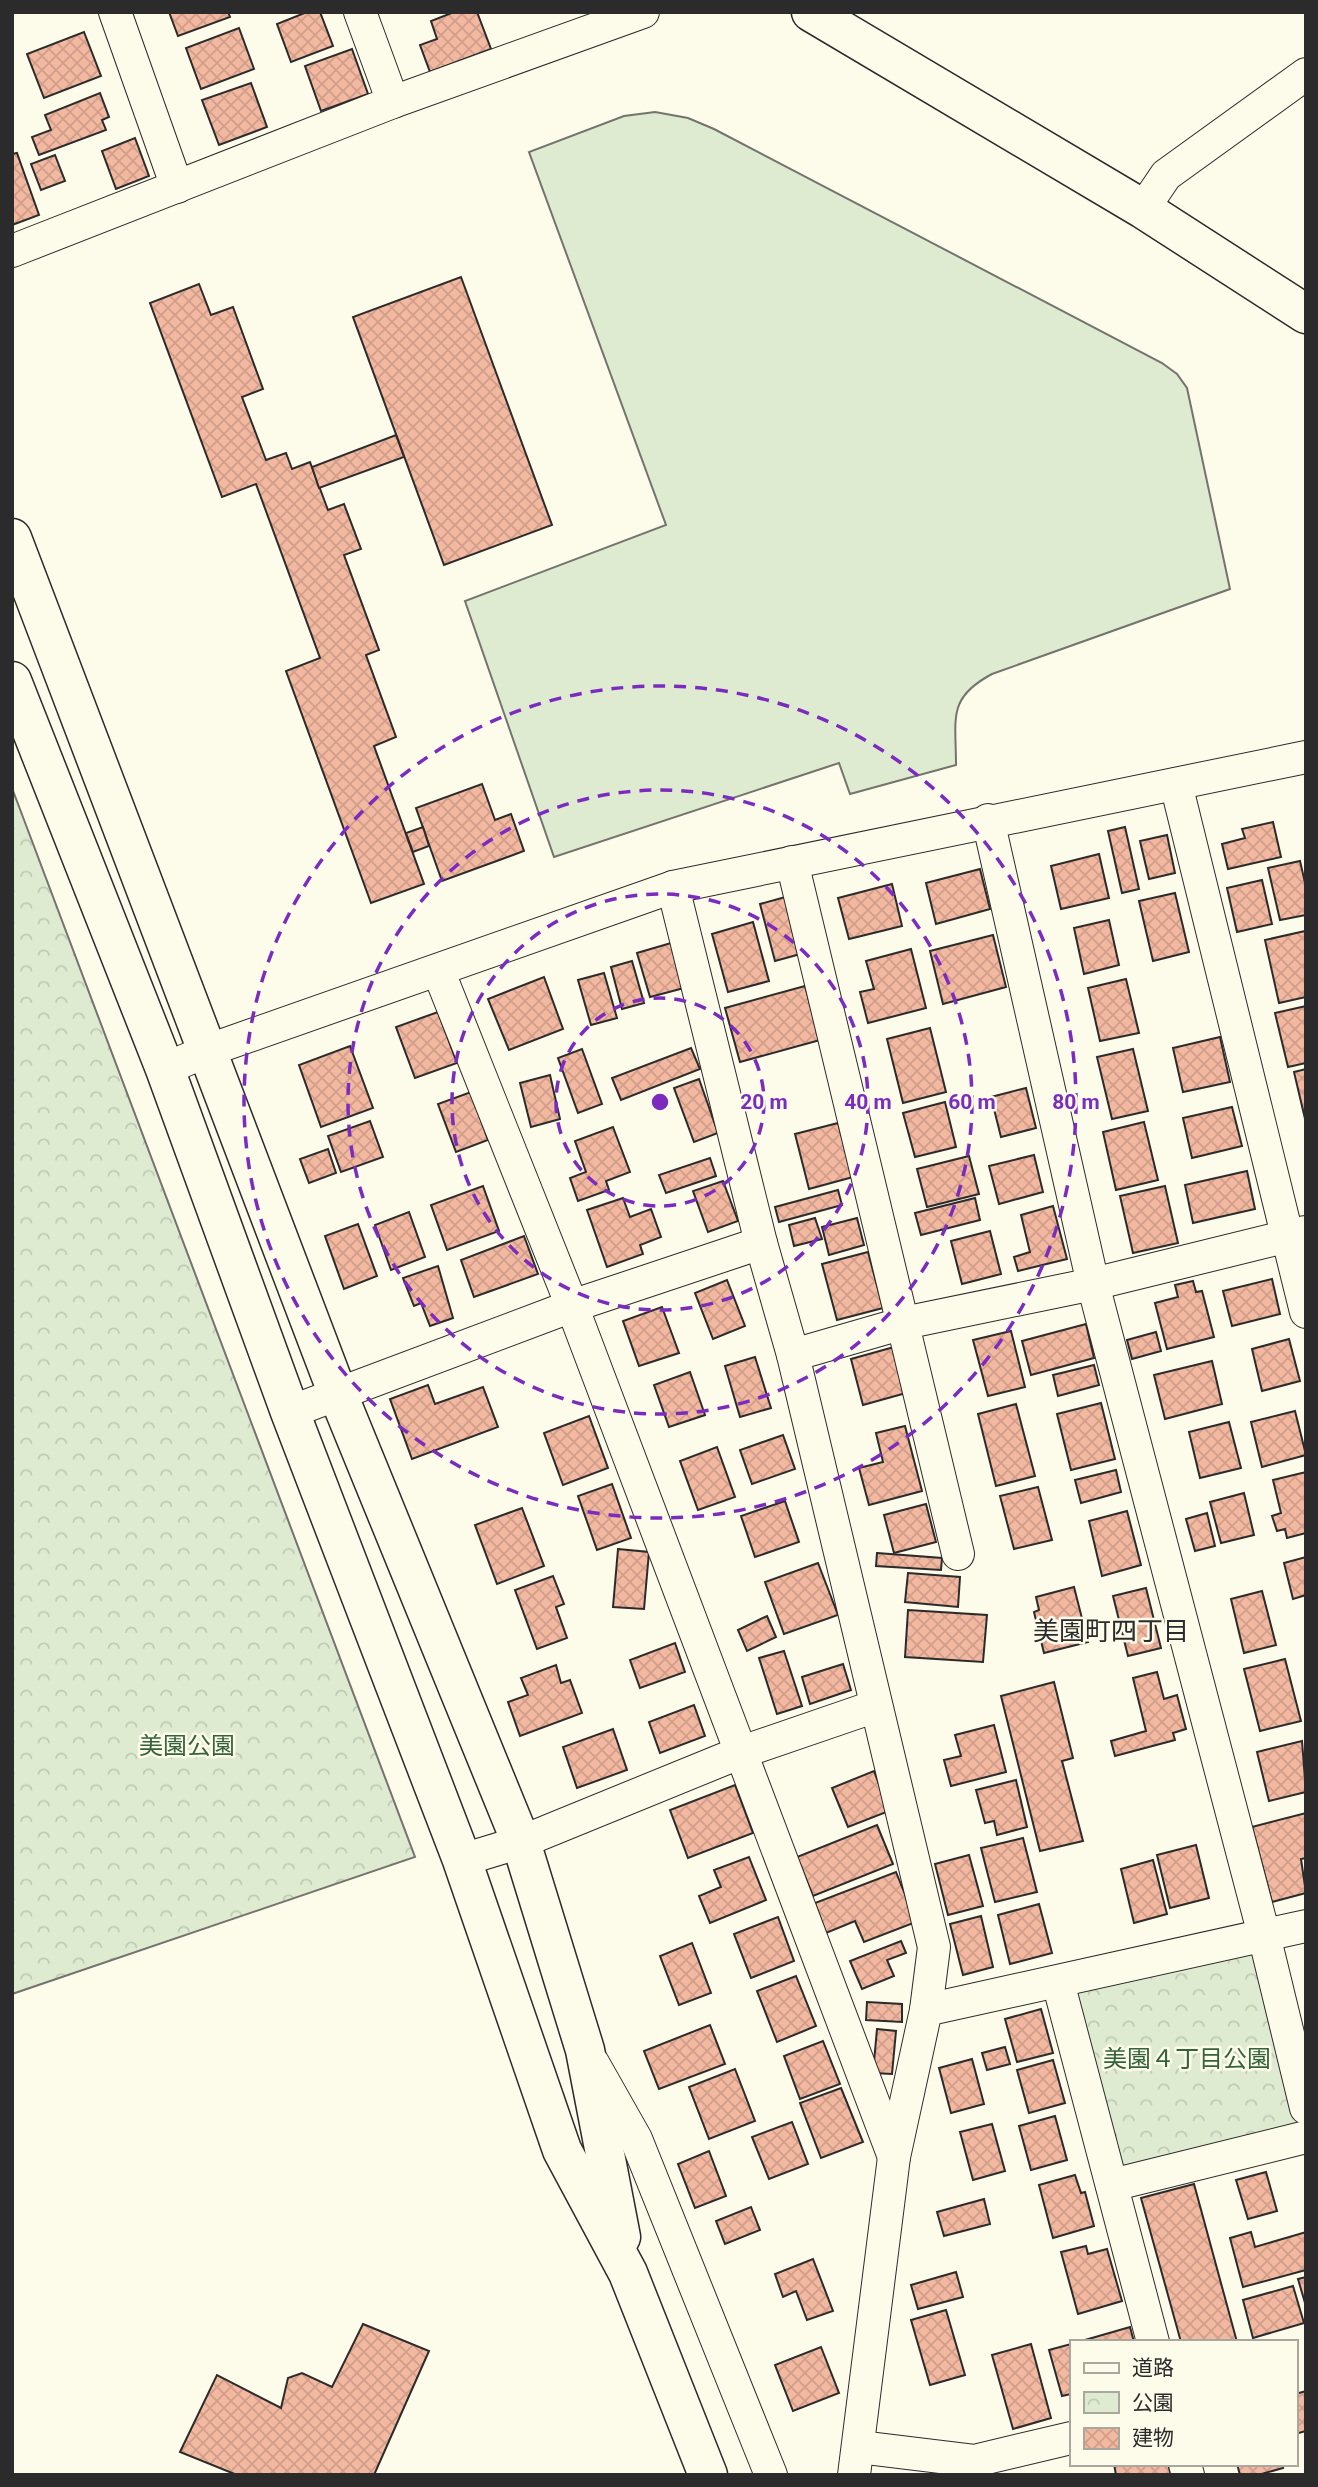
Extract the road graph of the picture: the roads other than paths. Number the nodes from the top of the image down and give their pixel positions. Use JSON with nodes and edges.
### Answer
{"nodes":[{"id":1,"x":115,"y":12,"type":"edge"},
{"id":2,"x":360,"y":12,"type":"edge"},
{"id":3,"x":643,"y":12,"type":"edge"},
{"id":4,"x":811,"y":12,"type":"edge"},
{"id":5,"x":1306,"y":74,"type":"edge"},
{"id":6,"x":393,"y":102,"type":"junction"},
{"id":7,"x":177,"y":187,"type":"junction"},
{"id":8,"x":1143,"y":209,"type":"junction"},
{"id":9,"x":12,"y":251,"type":"edge"},
{"id":10,"x":1306,"y":314,"type":"edge"},
{"id":11,"x":13,"y":544,"type":"edge"},
{"id":12,"x":12,"y":681,"type":"edge"},
{"id":13,"x":1306,"y":757,"type":"edge"},
{"id":14,"x":1176,"y":784,"type":"junction"},
{"id":15,"x":988,"y":820,"type":"junction"},
{"id":16,"x":792,"y":862,"type":"junction"},
{"id":17,"x":673,"y":887,"type":"junction"},
{"id":18,"x":438,"y":970,"type":"junction"},
{"id":19,"x":209,"y":1050,"type":"junction"},
{"id":20,"x":165,"y":1069,"type":"junction"},
{"id":21,"x":1296,"y":1234,"type":"edge"},
{"id":22,"x":761,"y":1243,"type":"junction"},
{"id":23,"x":1093,"y":1284,"type":"junction"},
{"id":24,"x":572,"y":1306,"type":"junction"},
{"id":25,"x":1306,"y":1311,"type":"edge"},
{"id":26,"x":904,"y":1323,"type":"junction"},
{"id":27,"x":793,"y":1355,"type":"junction"},
{"id":28,"x":337,"y":1392,"type":"junction"},
{"id":29,"x":290,"y":1412,"type":"junction"},
{"id":30,"x":958,"y":1554,"type":"dead end"},
{"id":31,"x":876,"y":1706,"type":"junction"},
{"id":32,"x":739,"y":1753,"type":"junction"},
{"id":33,"x":521,"y":1842,"type":"junction"},
{"id":34,"x":462,"y":1860,"type":"junction"},
{"id":35,"x":1306,"y":1926,"type":"edge"},
{"id":36,"x":1264,"y":1935,"type":"junction"},
{"id":37,"x":1058,"y":1982,"type":"junction"},
{"id":38,"x":926,"y":2010,"type":"junction"},
{"id":39,"x":585,"y":2050,"type":"junction"},
{"id":40,"x":1306,"y":2108,"type":"edge"},
{"id":41,"x":1306,"y":2137,"type":"edge"},
{"id":42,"x":894,"y":2157,"type":"junction"},
{"id":43,"x":1112,"y":2185,"type":"junction"},
{"id":44,"x":628,"y":2273,"type":"junction"},
{"id":45,"x":1152,"y":2340,"type":"edge"},
{"id":46,"x":1070,"y":2438,"type":"edge"},
{"id":47,"x":857,"y":2461,"type":"edge"},
{"id":48,"x":708,"y":2475,"type":"edge"},
{"id":49,"x":771,"y":2475,"type":"edge"}],
"edges":[{"from":1,"to":7,"type":"street"},
{"from":2,"to":6,"type":"street"},
{"from":3,"to":6,"type":"street"},
{"from":4,"to":8,"type":"street"},
{"from":5,"to":8,"type":"street"},
{"from":6,"to":7,"type":"street"},
{"from":7,"to":9,"type":"street"},
{"from":8,"to":10,"type":"street"},
{"from":11,"to":19,"type":"street"},
{"from":12,"to":20,"type":"street"},
{"from":13,"to":14,"type":"street"},
{"from":14,"to":15,"type":"street"},
{"from":14,"to":21,"type":"street"},
{"from":15,"to":16,"type":"street"},
{"from":15,"to":23,"type":"street"},
{"from":16,"to":17,"type":"street"},
{"from":16,"to":26,"type":"street"},
{"from":17,"to":18,"type":"street"},
{"from":17,"to":22,"type":"street"},
{"from":18,"to":19,"type":"street"},
{"from":18,"to":24,"type":"street"},
{"from":19,"to":20,"type":"street"},
{"from":19,"to":28,"type":"street"},
{"from":20,"to":29,"type":"street"},
{"from":21,"to":23,"type":"street"},
{"from":21,"to":25,"type":"street"},
{"from":22,"to":24,"type":"street"},
{"from":22,"to":27,"type":"street"},
{"from":23,"to":26,"type":"street"},
{"from":23,"to":36,"type":"street"},
{"from":24,"to":28,"type":"street"},
{"from":24,"to":32,"type":"street"},
{"from":26,"to":27,"type":"street"},
{"from":26,"to":30,"type":"street"},
{"from":27,"to":31,"type":"street"},
{"from":28,"to":29,"type":"street"},
{"from":28,"to":33,"type":"street"},
{"from":29,"to":34,"type":"street"},
{"from":31,"to":32,"type":"street"},
{"from":31,"to":38,"type":"street"},
{"from":32,"to":33,"type":"street"},
{"from":32,"to":42,"type":"street"},
{"from":33,"to":34,"type":"street"},
{"from":33,"to":39,"type":"street"},
{"from":34,"to":44,"type":"street"},
{"from":35,"to":36,"type":"street"},
{"from":36,"to":37,"type":"street"},
{"from":36,"to":40,"type":"street"},
{"from":37,"to":38,"type":"street"},
{"from":37,"to":43,"type":"street"},
{"from":38,"to":42,"type":"street"},
{"from":39,"to":44,"type":"street"},
{"from":39,"to":49,"type":"street"},
{"from":41,"to":43,"type":"street"},
{"from":42,"to":47,"type":"street"},
{"from":43,"to":45,"type":"street"},
{"from":44,"to":48,"type":"street"},
{"from":46,"to":47,"type":"street"}]}
